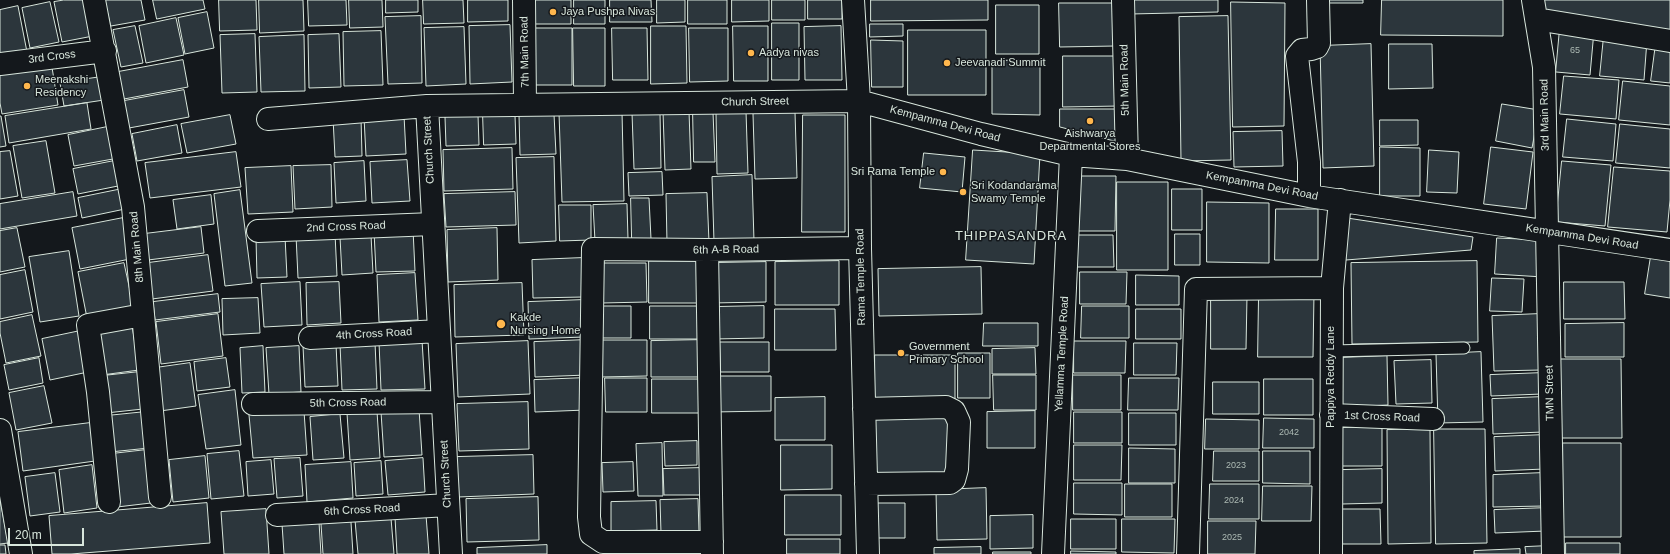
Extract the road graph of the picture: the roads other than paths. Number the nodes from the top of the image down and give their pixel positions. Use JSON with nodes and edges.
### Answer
{"nodes":[{"id":1,"x":94,"y":0,"type":"edge"},
{"id":2,"x":524,"y":0,"type":"edge"},
{"id":3,"x":853,"y":0,"type":"edge"},
{"id":4,"x":1123,"y":0,"type":"edge"},
{"id":5,"x":1318,"y":0,"type":"edge"},
{"id":6,"x":1534,"y":10,"type":"edge"},
{"id":7,"x":1670,"y":41,"type":"edge"},
{"id":8,"x":105,"y":51,"type":"junction"},
{"id":9,"x":0,"y":64,"type":"edge"},
{"id":10,"x":859,"y":101,"type":"junction"},
{"id":11,"x":525,"y":105,"type":"junction"},
{"id":12,"x":427,"y":106,"type":"junction"},
{"id":13,"x":268,"y":119,"type":"dead end"},
{"id":14,"x":1071,"y":155,"type":"junction"},
{"id":15,"x":1127,"y":159,"type":"junction"},
{"id":16,"x":1309,"y":196,"type":"junction"},
{"id":17,"x":1340,"y":200,"type":"junction"},
{"id":18,"x":433,"y":224,"type":"junction"},
{"id":19,"x":258,"y":231,"type":"dead end"},
{"id":20,"x":1548,"y":232,"type":"junction"},
{"id":21,"x":860,"y":248,"type":"junction"},
{"id":22,"x":707,"y":250,"type":"junction"},
{"id":23,"x":1670,"y":250,"type":"edge"},
{"id":24,"x":1332,"y":288,"type":"junction"},
{"id":25,"x":143,"y":315,"type":"junction"},
{"id":26,"x":439,"y":331,"type":"junction"},
{"id":27,"x":310,"y":338,"type":"dead end"},
{"id":28,"x":1464,"y":348,"type":"dead end"},
{"id":29,"x":1331,"y":351,"type":"junction"},
{"id":30,"x":442,"y":402,"type":"junction"},
{"id":31,"x":253,"y":404,"type":"dead end"},
{"id":32,"x":864,"y":409,"type":"junction"},
{"id":33,"x":1331,"y":415,"type":"junction"},
{"id":34,"x":1433,"y":419,"type":"dead end"},
{"id":35,"x":0,"y":430,"type":"edge"},
{"id":36,"x":868,"y":464,"type":"junction"},
{"id":37,"x":160,"y":497,"type":"dead end"},
{"id":38,"x":109,"y":502,"type":"dead end"},
{"id":39,"x":448,"y":505,"type":"junction"},
{"id":40,"x":277,"y":515,"type":"dead end"},
{"id":41,"x":712,"y":548,"type":"edge"},
{"id":42,"x":21,"y":554,"type":"edge"},
{"id":43,"x":451,"y":554,"type":"edge"},
{"id":44,"x":868,"y":554,"type":"edge"},
{"id":45,"x":1053,"y":554,"type":"edge"},
{"id":46,"x":1188,"y":554,"type":"edge"},
{"id":47,"x":1331,"y":554,"type":"edge"},
{"id":48,"x":1552,"y":554,"type":"edge"}],
"edges":[{"from":1,"to":8,"type":"street","name":"8th Main Road"},
{"from":2,"to":11,"type":"street","name":"7th Main Road"},
{"from":3,"to":10,"type":"street","name":"Rama Temple Road"},
{"from":4,"to":15,"type":"street","name":"5th Main Road"},
{"from":5,"to":16,"type":"street"},
{"from":6,"to":7,"type":"street"},
{"from":6,"to":20,"type":"street","name":"3rd Main Road"},
{"from":8,"to":9,"type":"street","name":"3rd Cross"},
{"from":8,"to":25,"type":"street","name":"8th Main Road"},
{"from":10,"to":11,"type":"street","name":"Church Street"},
{"from":10,"to":14,"type":"street","name":"Kempamma Devi Road"},
{"from":10,"to":21,"type":"street","name":"Rama Temple Road"},
{"from":11,"to":12,"type":"street","name":"Church Street"},
{"from":12,"to":13,"type":"street"},
{"from":12,"to":18,"type":"street","name":"Church Street"},
{"from":14,"to":15,"type":"street","name":"Kempamma Devi Road"},
{"from":14,"to":45,"type":"street","name":"Yellamma Temple Road"},
{"from":15,"to":16,"type":"street","name":"Kempamma Devi Road"},
{"from":16,"to":17,"type":"street","name":"Kempamma Devi Road"},
{"from":17,"to":20,"type":"street","name":"Kempamma Devi Road"},
{"from":17,"to":24,"type":"street","name":"Pappiya Reddy Lane"},
{"from":18,"to":19,"type":"street","name":"2nd Cross Road"},
{"from":18,"to":26,"type":"street","name":"Church Street"},
{"from":20,"to":23,"type":"street","name":"Kempamma Devi Road"},
{"from":20,"to":48,"type":"street","name":"TMN Street"},
{"from":21,"to":22,"type":"street","name":"6th A-B Road"},
{"from":21,"to":32,"type":"street","name":"Rama Temple Road"},
{"from":22,"to":41,"type":"street"},
{"from":22,"to":41,"type":"street","name":"6th A-B Road"},
{"from":24,"to":29,"type":"street","name":"Pappiya Reddy Lane"},
{"from":24,"to":46,"type":"street"},
{"from":25,"to":37,"type":"street","name":"8th Main Road"},
{"from":25,"to":38,"type":"street"},
{"from":26,"to":27,"type":"street","name":"4th Cross Road"},
{"from":26,"to":30,"type":"street","name":"Church Street"},
{"from":28,"to":29,"type":"lane"},
{"from":29,"to":33,"type":"street","name":"Pappiya Reddy Lane"},
{"from":30,"to":31,"type":"street","name":"5th Cross Road"},
{"from":30,"to":39,"type":"street","name":"Church Street"},
{"from":32,"to":36,"type":"street","name":"Rama Temple Road"},
{"from":32,"to":36,"type":"street"},
{"from":33,"to":34,"type":"street","name":"1st Cross Road"},
{"from":33,"to":47,"type":"street","name":"Pappiya Reddy Lane"},
{"from":35,"to":42,"type":"street"},
{"from":36,"to":44,"type":"street","name":"Rama Temple Road"},
{"from":39,"to":40,"type":"street","name":"6th Cross Road"},
{"from":39,"to":43,"type":"street","name":"Church Street"}]}
